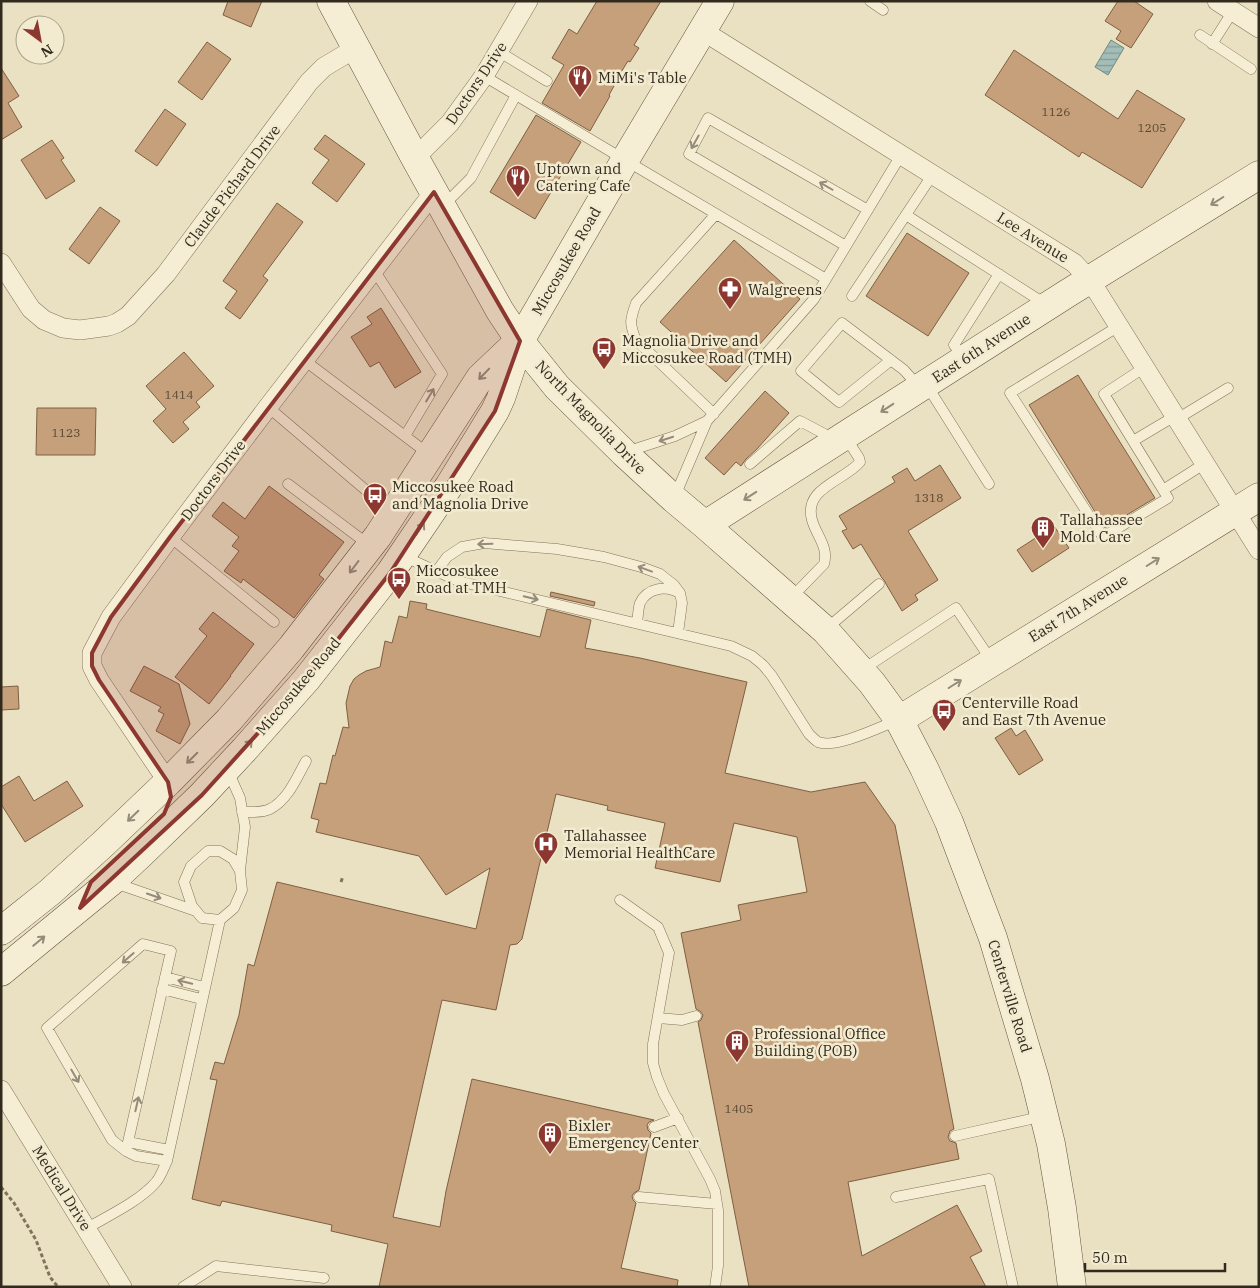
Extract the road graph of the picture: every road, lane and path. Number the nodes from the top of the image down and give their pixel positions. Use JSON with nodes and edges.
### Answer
{"nodes":[{"id":1,"x":331,"y":1,"type":"edge"},
{"id":2,"x":528,"y":1,"type":"edge"},
{"id":3,"x":720,"y":1,"type":"edge"},
{"id":4,"x":870,"y":1,"type":"edge"},
{"id":5,"x":1217,"y":1,"type":"edge"},
{"id":6,"x":883,"y":10,"type":"dead end"},
{"id":7,"x":1233,"y":11,"type":"junction"},
{"id":8,"x":1259,"y":28,"type":"edge"},
{"id":9,"x":702,"y":31,"type":"junction"},
{"id":10,"x":1200,"y":36,"type":"dead end"},
{"id":11,"x":1212,"y":44,"type":"junction"},
{"id":12,"x":356,"y":48,"type":"junction"},
{"id":13,"x":498,"y":51,"type":"junction"},
{"id":14,"x":1251,"y":69,"type":"dead end"},
{"id":15,"x":484,"y":76,"type":"junction"},
{"id":16,"x":547,"y":81,"type":"dead end"},
{"id":17,"x":516,"y":95,"type":"junction"},
{"id":18,"x":901,"y":155,"type":"junction"},
{"id":19,"x":415,"y":158,"type":"junction"},
{"id":20,"x":625,"y":160,"type":"junction"},
{"id":21,"x":933,"y":174,"type":"junction"},
{"id":22,"x":1259,"y":175,"type":"edge"},
{"id":23,"x":438,"y":199,"type":"junction"},
{"id":24,"x":868,"y":210,"type":"junction"},
{"id":25,"x":716,"y":214,"type":"junction"},
{"id":26,"x":906,"y":215,"type":"junction"},
{"id":27,"x":846,"y":246,"type":"junction"},
{"id":28,"x":1,"y":263,"type":"edge"},
{"id":29,"x":374,"y":270,"type":"junction"},
{"id":30,"x":999,"y":274,"type":"junction"},
{"id":31,"x":826,"y":279,"type":"junction"},
{"id":32,"x":1090,"y":280,"type":"junction"},
{"id":33,"x":852,"y":296,"type":"dead end"},
{"id":34,"x":1048,"y":306,"type":"junction"},
{"id":35,"x":1119,"y":326,"type":"junction"},
{"id":36,"x":520,"y":341,"type":"junction"},
{"id":37,"x":964,"y":359,"type":"junction"},
{"id":38,"x":304,"y":360,"type":"junction"},
{"id":39,"x":891,"y":360,"type":"junction"},
{"id":40,"x":1145,"y":367,"type":"junction"},
{"id":41,"x":923,"y":386,"type":"junction"},
{"id":42,"x":1228,"y":388,"type":"dead end"},
{"id":43,"x":268,"y":407,"type":"junction"},
{"id":44,"x":1176,"y":417,"type":"junction"},
{"id":45,"x":710,"y":418,"type":"junction"},
{"id":46,"x":404,"y":436,"type":"junction"},
{"id":47,"x":841,"y":438,"type":"junction"},
{"id":48,"x":1133,"y":441,"type":"junction"},
{"id":49,"x":624,"y":453,"type":"junction"},
{"id":50,"x":430,"y":456,"type":"junction"},
{"id":51,"x":750,"y":464,"type":"dead end"},
{"id":52,"x":1204,"y":464,"type":"junction"},
{"id":53,"x":288,"y":484,"type":"dead end"},
{"id":54,"x":990,"y":484,"type":"dead end"},
{"id":55,"x":1163,"y":490,"type":"junction"},
{"id":56,"x":368,"y":492,"type":"dead end"},
{"id":57,"x":1259,"y":497,"type":"edge"},
{"id":58,"x":674,"y":500,"type":"junction"},
{"id":59,"x":1235,"y":512,"type":"junction"},
{"id":60,"x":705,"y":525,"type":"junction"},
{"id":61,"x":170,"y":537,"type":"junction"},
{"id":62,"x":370,"y":546,"type":"junction"},
{"id":63,"x":1259,"y":550,"type":"edge"},
{"id":64,"x":402,"y":556,"type":"junction"},
{"id":65,"x":436,"y":572,"type":"junction"},
{"id":66,"x":879,"y":584,"type":"dead end"},
{"id":67,"x":680,"y":593,"type":"junction"},
{"id":68,"x":790,"y":599,"type":"junction"},
{"id":69,"x":274,"y":622,"type":"dead end"},
{"id":70,"x":637,"y":623,"type":"junction"},
{"id":71,"x":825,"y":630,"type":"junction"},
{"id":72,"x":678,"y":633,"type":"junction"},
{"id":73,"x":992,"y":661,"type":"junction"},
{"id":74,"x":861,"y":670,"type":"junction"},
{"id":75,"x":899,"y":720,"type":"junction"},
{"id":76,"x":306,"y":760,"type":"dead end"},
{"id":77,"x":227,"y":768,"type":"junction"},
{"id":78,"x":168,"y":782,"type":"junction"},
{"id":79,"x":242,"y":812,"type":"junction"},
{"id":80,"x":240,"y":871,"type":"junction"},
{"id":81,"x":343,"y":876,"type":"dead end"},
{"id":82,"x":112,"y":882,"type":"junction"},
{"id":83,"x":341,"y":882,"type":"dead end"},
{"id":84,"x":620,"y":900,"type":"dead end"},
{"id":85,"x":80,"y":908,"type":"junction"},
{"id":86,"x":196,"y":911,"type":"junction"},
{"id":87,"x":220,"y":920,"type":"junction"},
{"id":88,"x":1,"y":931,"type":"edge"},
{"id":89,"x":1,"y":972,"type":"edge"},
{"id":90,"x":165,"y":977,"type":"junction"},
{"id":91,"x":204,"y":987,"type":"junction"},
{"id":92,"x":162,"y":989,"type":"junction"},
{"id":93,"x":202,"y":999,"type":"junction"},
{"id":94,"x":696,"y":1016,"type":"dead end"},
{"id":95,"x":658,"y":1018,"type":"junction"},
{"id":96,"x":1,"y":1090,"type":"edge"},
{"id":97,"x":1044,"y":1116,"type":"junction"},
{"id":98,"x":678,"y":1118,"type":"junction"},
{"id":99,"x":654,"y":1127,"type":"dead end"},
{"id":100,"x":955,"y":1136,"type":"dead end"},
{"id":101,"x":127,"y":1147,"type":"junction"},
{"id":102,"x":169,"y":1150,"type":"junction"},
{"id":103,"x":167,"y":1160,"type":"junction"},
{"id":104,"x":1,"y":1187,"type":"edge"},
{"id":105,"x":639,"y":1197,"type":"dead end"},
{"id":106,"x":896,"y":1197,"type":"dead end"},
{"id":107,"x":717,"y":1204,"type":"junction"},
{"id":108,"x":87,"y":1228,"type":"junction"},
{"id":109,"x":324,"y":1278,"type":"dead end"},
{"id":110,"x":58,"y":1287,"type":"edge"},
{"id":111,"x":122,"y":1287,"type":"edge"},
{"id":112,"x":183,"y":1287,"type":"edge"},
{"id":113,"x":715,"y":1287,"type":"edge"},
{"id":114,"x":1013,"y":1287,"type":"edge"},
{"id":115,"x":1072,"y":1287,"type":"edge"}],
"edges":[{"from":1,"to":12,"type":"street","name":"North Magnolia Drive"},
{"from":2,"to":13,"type":"street","name":"Doctors Drive"},
{"from":3,"to":9,"type":"street","name":"Miccosukee Road"},
{"from":4,"to":6,"type":"lane"},
{"from":5,"to":7,"type":"street"},
{"from":7,"to":8,"type":"street"},
{"from":7,"to":11,"type":"lane"},
{"from":9,"to":18,"type":"street","name":"Lee Avenue"},
{"from":9,"to":20,"type":"street","name":"Miccosukee Road"},
{"from":10,"to":11,"type":"lane"},
{"from":11,"to":14,"type":"lane"},
{"from":12,"to":19,"type":"street","name":"North Magnolia Drive"},
{"from":12,"to":28,"type":"street","name":"Claude Pichard Drive"},
{"from":13,"to":15,"type":"street","name":"Doctors Drive"},
{"from":13,"to":16,"type":"lane"},
{"from":15,"to":17,"type":"lane"},
{"from":15,"to":19,"type":"street","name":"Doctors Drive"},
{"from":17,"to":20,"type":"lane"},
{"from":17,"to":23,"type":"lane"},
{"from":18,"to":21,"type":"street","name":"Lee Avenue"},
{"from":18,"to":24,"type":"lane"},
{"from":19,"to":23,"type":"street","name":"North Magnolia Drive"},
{"from":20,"to":25,"type":"lane"},
{"from":20,"to":36,"type":"street","name":"Miccosukee Road"},
{"from":21,"to":26,"type":"lane"},
{"from":21,"to":32,"type":"street","name":"Lee Avenue"},
{"from":22,"to":32,"type":"street","name":"East 6th Avenue","one_way":true},
{"from":23,"to":29,"type":"street","name":"Doctors Drive"},
{"from":23,"to":36,"type":"street","name":"North Magnolia Drive"},
{"from":24,"to":27,"type":"lane"},
{"from":24,"to":27,"type":"lane","one_way":true},
{"from":25,"to":31,"type":"lane"},
{"from":25,"to":45,"type":"lane"},
{"from":26,"to":30,"type":"lane"},
{"from":26,"to":33,"type":"lane"},
{"from":27,"to":31,"type":"lane"},
{"from":29,"to":38,"type":"street","name":"Doctors Drive"},
{"from":46,"to":29,"type":"lane","one_way":true},
{"from":30,"to":34,"type":"lane"},
{"from":30,"to":37,"type":"lane"},
{"from":31,"to":45,"type":"lane"},
{"from":32,"to":34,"type":"street","name":"East 6th Avenue"},
{"from":32,"to":35,"type":"street","name":"Lee Avenue"},
{"from":34,"to":37,"type":"street","name":"East 6th Avenue"},
{"from":35,"to":40,"type":"street","name":"Lee Avenue"},
{"from":35,"to":55,"type":"lane"},
{"from":36,"to":49,"type":"street","name":"North Magnolia Drive"},
{"from":36,"to":50,"type":"street","name":"Miccosukee Road","one_way":true},
{"from":64,"to":36,"type":"street","name":"Miccosukee Road","one_way":true},
{"from":37,"to":41,"type":"street","name":"East 6th Avenue"},
{"from":38,"to":43,"type":"street","name":"Doctors Drive"},
{"from":38,"to":46,"type":"lane"},
{"from":39,"to":39,"type":"lane"},
{"from":39,"to":41,"type":"lane"},
{"from":40,"to":44,"type":"street","name":"Lee Avenue"},
{"from":40,"to":48,"type":"lane"},
{"from":41,"to":47,"type":"street","name":"East 6th Avenue","one_way":true},
{"from":41,"to":54,"type":"lane"},
{"from":42,"to":44,"type":"lane"},
{"from":43,"to":56,"type":"lane"},
{"from":43,"to":61,"type":"street","name":"Doctors Drive"},
{"from":44,"to":48,"type":"lane"},
{"from":44,"to":52,"type":"street","name":"Lee Avenue"},
{"from":45,"to":49,"type":"lane","one_way":true},
{"from":45,"to":58,"type":"lane"},
{"from":46,"to":50,"type":"lane"},
{"from":47,"to":51,"type":"lane"},
{"from":47,"to":60,"type":"street","name":"East 6th Avenue","one_way":true},
{"from":47,"to":68,"type":"lane"},
{"from":48,"to":55,"type":"lane"},
{"from":49,"to":58,"type":"street","name":"North Magnolia Drive"},
{"from":50,"to":62,"type":"street","name":"Miccosukee Road"},
{"from":52,"to":55,"type":"lane"},
{"from":52,"to":59,"type":"street","name":"Lee Avenue"},
{"from":53,"to":62,"type":"lane"},
{"from":57,"to":59,"type":"street","name":"East 7th Avenue"},
{"from":58,"to":60,"type":"street","name":"North Magnolia Drive"},
{"from":59,"to":63,"type":"street","name":"Lee Avenue"},
{"from":73,"to":59,"type":"street","name":"East 7th Avenue","one_way":true},
{"from":60,"to":68,"type":"street","name":"North Magnolia Drive"},
{"from":61,"to":69,"type":"lane"},
{"from":61,"to":78,"type":"street","name":"Doctors Drive"},
{"from":62,"to":78,"type":"street","name":"Miccosukee Road","one_way":true},
{"from":64,"to":65,"type":"lane"},
{"from":77,"to":64,"type":"street","name":"Miccosukee Road","one_way":true},
{"from":67,"to":65,"type":"lane","one_way":true},
{"from":65,"to":70,"type":"lane","one_way":true},
{"from":66,"to":71,"type":"lane"},
{"from":67,"to":70,"type":"lane"},
{"from":67,"to":72,"type":"lane"},
{"from":68,"to":71,"type":"street","name":"North Magnolia Drive"},
{"from":70,"to":72,"type":"lane"},
{"from":71,"to":74,"type":"street","name":"North Magnolia Drive"},
{"from":72,"to":75,"type":"lane"},
{"from":73,"to":74,"type":"lane"},
{"from":75,"to":73,"type":"street","name":"East 7th Avenue","one_way":true},
{"from":74,"to":75,"type":"street","name":"North Magnolia Drive"},
{"from":75,"to":97,"type":"street","name":"Centerville Road"},
{"from":76,"to":79,"type":"lane"},
{"from":77,"to":79,"type":"lane"},
{"from":77,"to":82,"type":"street","name":"Miccosukee Road"},
{"from":78,"to":85,"type":"street"},
{"from":78,"to":88,"type":"street","name":"Miccosukee Road","one_way":true},
{"from":79,"to":80,"type":"lane"},
{"from":80,"to":86,"type":"lane"},
{"from":80,"to":87,"type":"lane"},
{"from":81,"to":83,"type":"path"},
{"from":82,"to":85,"type":"street","name":"Miccosukee Road"},
{"from":82,"to":86,"type":"lane","one_way":true},
{"from":84,"to":95,"type":"lane"},
{"from":89,"to":85,"type":"street","name":"Miccosukee Road","one_way":true},
{"from":86,"to":87,"type":"lane"},
{"from":87,"to":91,"type":"lane"},
{"from":91,"to":90,"type":"lane","one_way":true},
{"from":90,"to":92,"type":"lane"},
{"from":90,"to":101,"type":"lane","one_way":true},
{"from":91,"to":93,"type":"lane"},
{"from":92,"to":93,"type":"lane"},
{"from":101,"to":92,"type":"lane","one_way":true},
{"from":93,"to":102,"type":"lane"},
{"from":94,"to":95,"type":"lane"},
{"from":95,"to":98,"type":"lane"},
{"from":96,"to":108,"type":"street","name":"Medical Drive"},
{"from":97,"to":100,"type":"lane"},
{"from":97,"to":115,"type":"street","name":"Centerville Road"},
{"from":98,"to":99,"type":"lane"},
{"from":98,"to":107,"type":"lane"},
{"from":101,"to":102,"type":"lane"},
{"from":101,"to":103,"type":"lane"},
{"from":102,"to":103,"type":"lane"},
{"from":103,"to":108,"type":"lane"},
{"from":104,"to":110,"type":"path"},
{"from":105,"to":107,"type":"lane"},
{"from":106,"to":114,"type":"lane"},
{"from":107,"to":113,"type":"lane"},
{"from":108,"to":111,"type":"street","name":"Medical Drive"},
{"from":109,"to":112,"type":"lane"}]}
